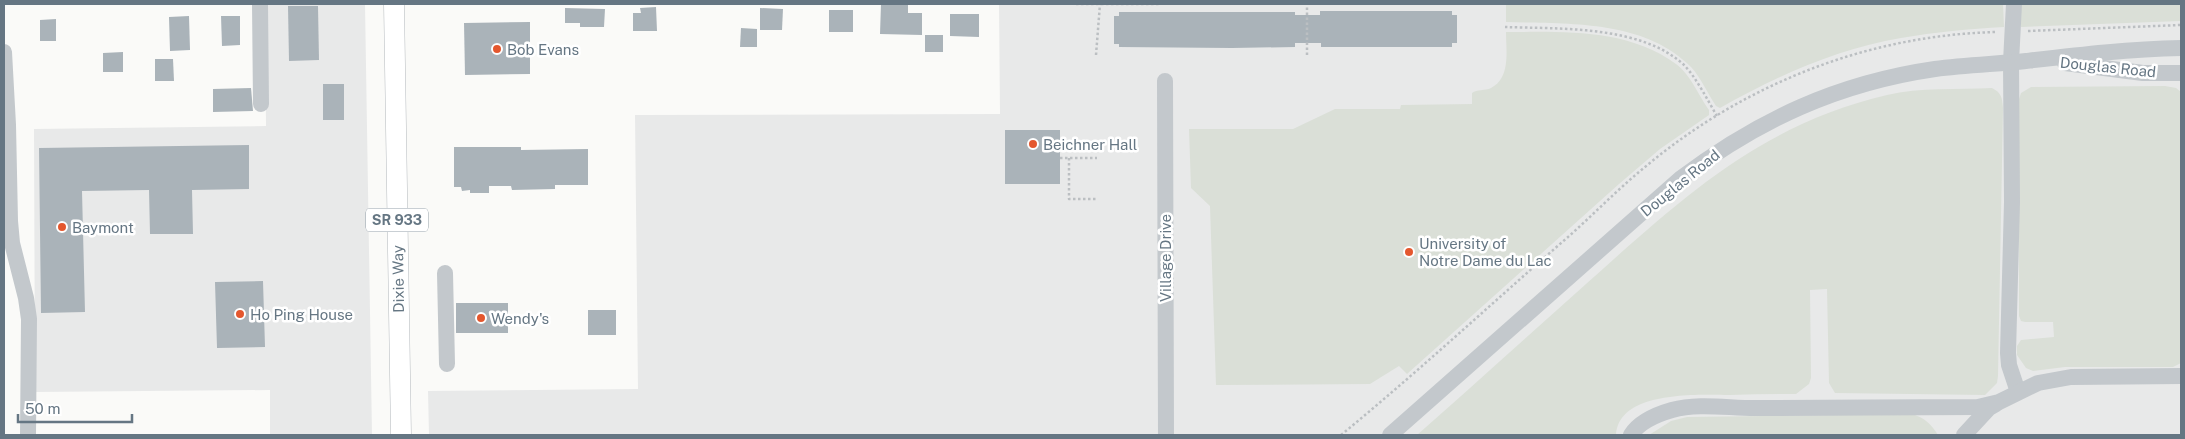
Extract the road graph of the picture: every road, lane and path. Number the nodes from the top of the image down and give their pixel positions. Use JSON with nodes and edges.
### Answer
{"nodes":[{"id":1,"x":260,"y":4,"type":"edge"},
{"id":2,"x":394,"y":4,"type":"edge"},
{"id":3,"x":1076,"y":4,"type":"edge"},
{"id":4,"x":1100,"y":4,"type":"edge"},
{"id":5,"x":1160,"y":4,"type":"edge"},
{"id":6,"x":1307,"y":4,"type":"edge"},
{"id":7,"x":2014,"y":4,"type":"edge"},
{"id":8,"x":1505,"y":27,"type":"dead end"},
{"id":9,"x":2181,"y":48,"type":"edge"},
{"id":10,"x":4,"y":52,"type":"edge"},
{"id":11,"x":1096,"y":55,"type":"dead end"},
{"id":12,"x":1307,"y":55,"type":"dead end"},
{"id":13,"x":2035,"y":60,"type":"junction"},
{"id":14,"x":2011,"y":62,"type":"junction"},
{"id":15,"x":2181,"y":73,"type":"edge"},
{"id":16,"x":1165,"y":81,"type":"dead end"},
{"id":17,"x":261,"y":104,"type":"dead end"},
{"id":18,"x":1718,"y":116,"type":"dead end"},
{"id":19,"x":1060,"y":158,"type":"dead end"},
{"id":20,"x":1069,"y":158,"type":"junction"},
{"id":21,"x":1096,"y":158,"type":"dead end"},
{"id":22,"x":1096,"y":199,"type":"dead end"},
{"id":23,"x":445,"y":273,"type":"dead end"},
{"id":24,"x":447,"y":364,"type":"dead end"},
{"id":25,"x":2181,"y":376,"type":"edge"},
{"id":26,"x":2018,"y":392,"type":"junction"},
{"id":27,"x":1998,"y":402,"type":"junction"},
{"id":28,"x":28,"y":435,"type":"edge"},
{"id":29,"x":401,"y":435,"type":"edge"},
{"id":30,"x":1166,"y":435,"type":"edge"},
{"id":31,"x":1390,"y":435,"type":"edge"},
{"id":32,"x":1631,"y":435,"type":"edge"},
{"id":33,"x":1964,"y":435,"type":"edge"}],
"edges":[{"from":1,"to":17,"type":"street"},
{"from":2,"to":29,"type":"main road","name":"Dixie Way","number":"SR 933"},
{"from":3,"to":4,"type":"path"},
{"from":4,"to":5,"type":"path"},
{"from":4,"to":11,"type":"path"},
{"from":6,"to":12,"type":"path"},
{"from":7,"to":14,"type":"street"},
{"from":8,"to":18,"type":"path"},
{"from":9,"to":13,"type":"street","name":"Douglas Road"},
{"from":10,"to":28,"type":"street"},
{"from":13,"to":14,"type":"street","name":"Douglas Road"},
{"from":13,"to":15,"type":"street","name":"Douglas Road"},
{"from":14,"to":26,"type":"street"},
{"from":14,"to":31,"type":"street","name":"Douglas Road"},
{"from":16,"to":30,"type":"street","name":"Village Drive"},
{"from":19,"to":20,"type":"path"},
{"from":20,"to":21,"type":"path"},
{"from":20,"to":22,"type":"path"},
{"from":23,"to":24,"type":"street"},
{"from":25,"to":26,"type":"street"},
{"from":26,"to":27,"type":"street"},
{"from":27,"to":32,"type":"street"},
{"from":27,"to":33,"type":"street"}]}
